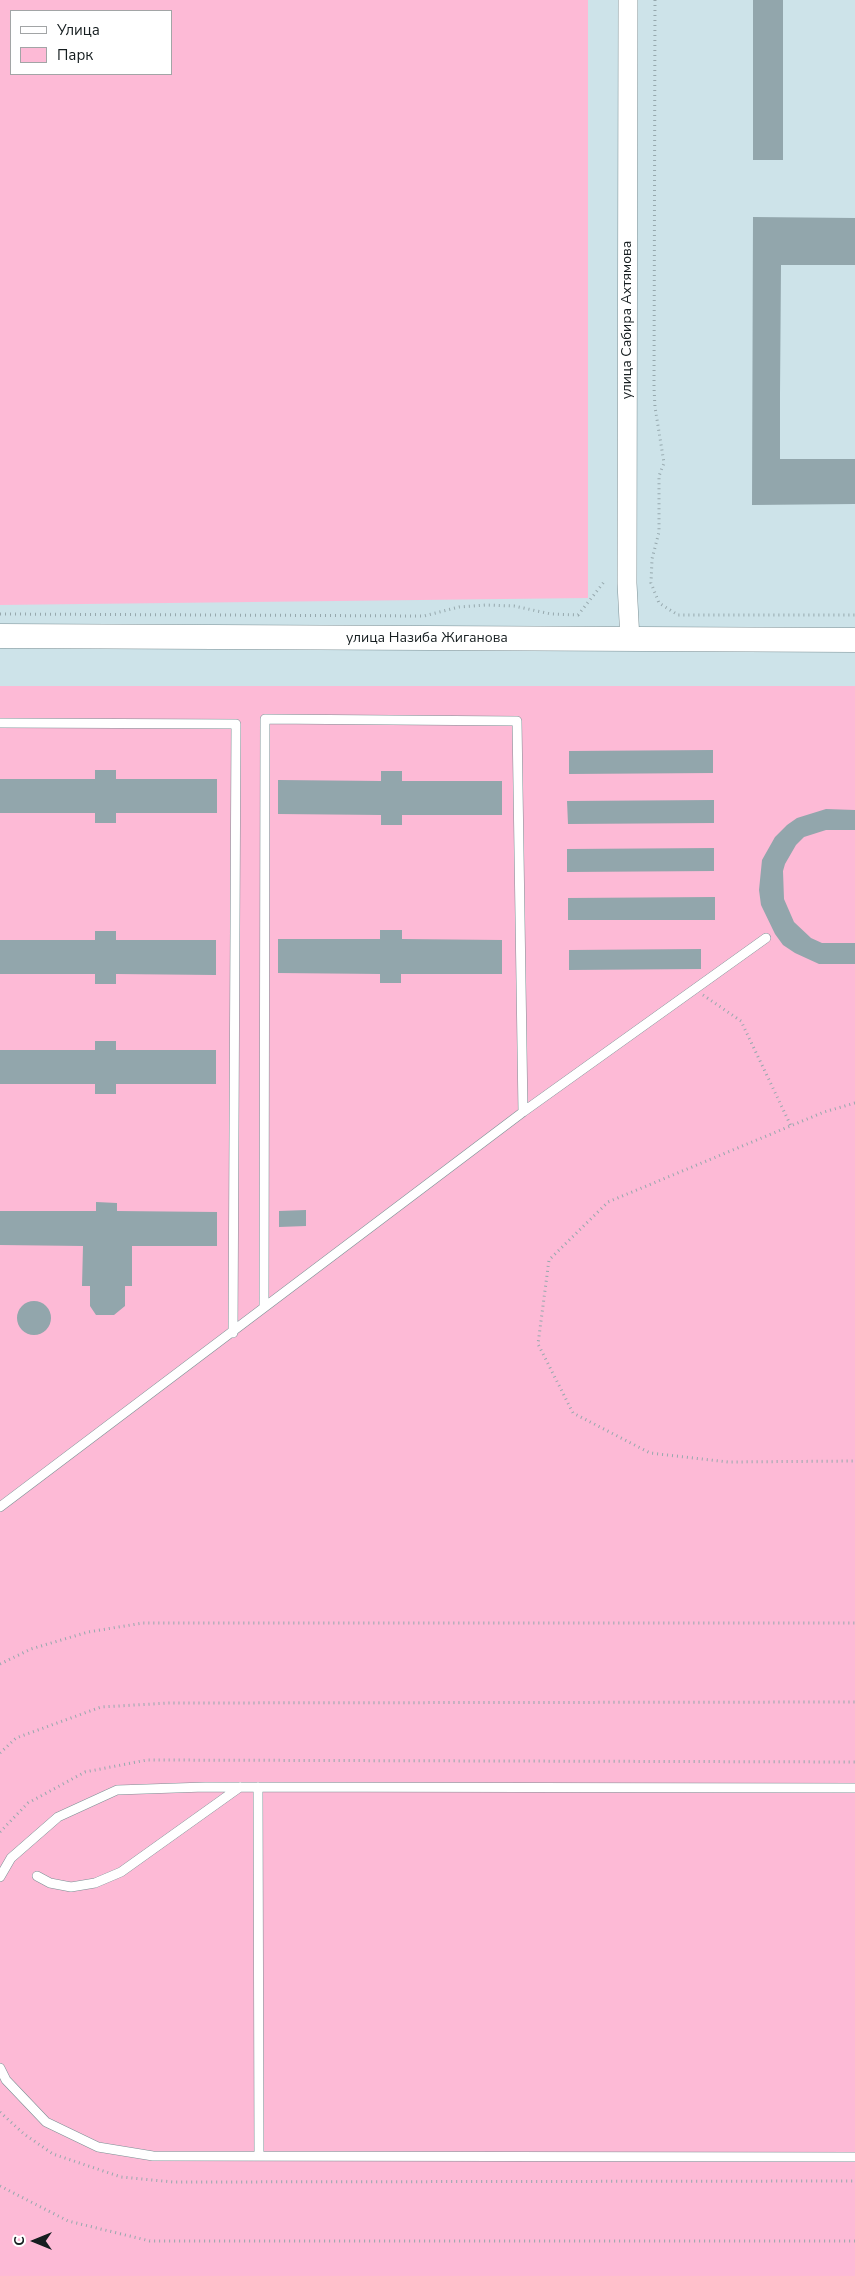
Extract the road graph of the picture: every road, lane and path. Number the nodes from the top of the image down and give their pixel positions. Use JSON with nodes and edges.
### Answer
{"nodes":[{"id":1,"x":628,"y":0,"type":"edge"},
{"id":2,"x":656,"y":0,"type":"edge"},
{"id":3,"x":604,"y":582,"type":"dead end"},
{"id":4,"x":0,"y":614,"type":"edge"},
{"id":5,"x":855,"y":615,"type":"edge"},
{"id":6,"x":0,"y":636,"type":"edge"},
{"id":7,"x":630,"y":640,"type":"junction"},
{"id":8,"x":855,"y":640,"type":"edge"},
{"id":9,"x":0,"y":723,"type":"edge"},
{"id":10,"x":766,"y":938,"type":"dead end"},
{"id":11,"x":695,"y":989,"type":"junction"},
{"id":12,"x":855,"y":1103,"type":"edge"},
{"id":13,"x":523,"y":1112,"type":"junction"},
{"id":14,"x":791,"y":1126,"type":"junction"},
{"id":15,"x":264,"y":1307,"type":"junction"},
{"id":16,"x":233,"y":1333,"type":"junction"},
{"id":17,"x":855,"y":1462,"type":"edge"},
{"id":18,"x":0,"y":1507,"type":"edge"},
{"id":19,"x":855,"y":1623,"type":"edge"},
{"id":20,"x":0,"y":1664,"type":"edge"},
{"id":21,"x":855,"y":1702,"type":"edge"},
{"id":22,"x":0,"y":1753,"type":"edge"},
{"id":23,"x":855,"y":1762,"type":"edge"},
{"id":24,"x":240,"y":1787,"type":"junction"},
{"id":25,"x":258,"y":1787,"type":"junction"},
{"id":26,"x":855,"y":1788,"type":"edge"},
{"id":27,"x":0,"y":1832,"type":"edge"},
{"id":28,"x":36,"y":1876,"type":"dead end"},
{"id":29,"x":0,"y":1877,"type":"edge"},
{"id":30,"x":0,"y":2068,"type":"edge"},
{"id":31,"x":0,"y":2112,"type":"edge"},
{"id":32,"x":259,"y":2156,"type":"junction"},
{"id":33,"x":855,"y":2157,"type":"edge"},
{"id":34,"x":855,"y":2181,"type":"edge"},
{"id":35,"x":0,"y":2186,"type":"edge"},
{"id":36,"x":855,"y":2241,"type":"edge"}],
"edges":[{"from":1,"to":7,"type":"street","name":"улица Сабира Ахтямова"},
{"from":2,"to":5,"type":"path"},
{"from":3,"to":4,"type":"path"},
{"from":6,"to":7,"type":"street","name":"улица Назиба Жиганова"},
{"from":7,"to":8,"type":"street","name":"улица Назиба Жиганова"},
{"from":9,"to":16,"type":"lane"},
{"from":10,"to":11,"type":"lane"},
{"from":11,"to":13,"type":"lane"},
{"from":11,"to":14,"type":"path"},
{"from":12,"to":14,"type":"path"},
{"from":13,"to":15,"type":"lane"},
{"from":13,"to":15,"type":"lane"},
{"from":14,"to":17,"type":"path"},
{"from":15,"to":16,"type":"lane"},
{"from":16,"to":18,"type":"lane"},
{"from":19,"to":20,"type":"path"},
{"from":21,"to":22,"type":"path"},
{"from":23,"to":27,"type":"path"},
{"from":24,"to":25,"type":"lane"},
{"from":24,"to":28,"type":"lane"},
{"from":24,"to":29,"type":"lane"},
{"from":25,"to":26,"type":"lane"},
{"from":25,"to":32,"type":"lane"},
{"from":30,"to":32,"type":"lane"},
{"from":31,"to":34,"type":"path"},
{"from":32,"to":33,"type":"lane"},
{"from":35,"to":36,"type":"path"}]}
